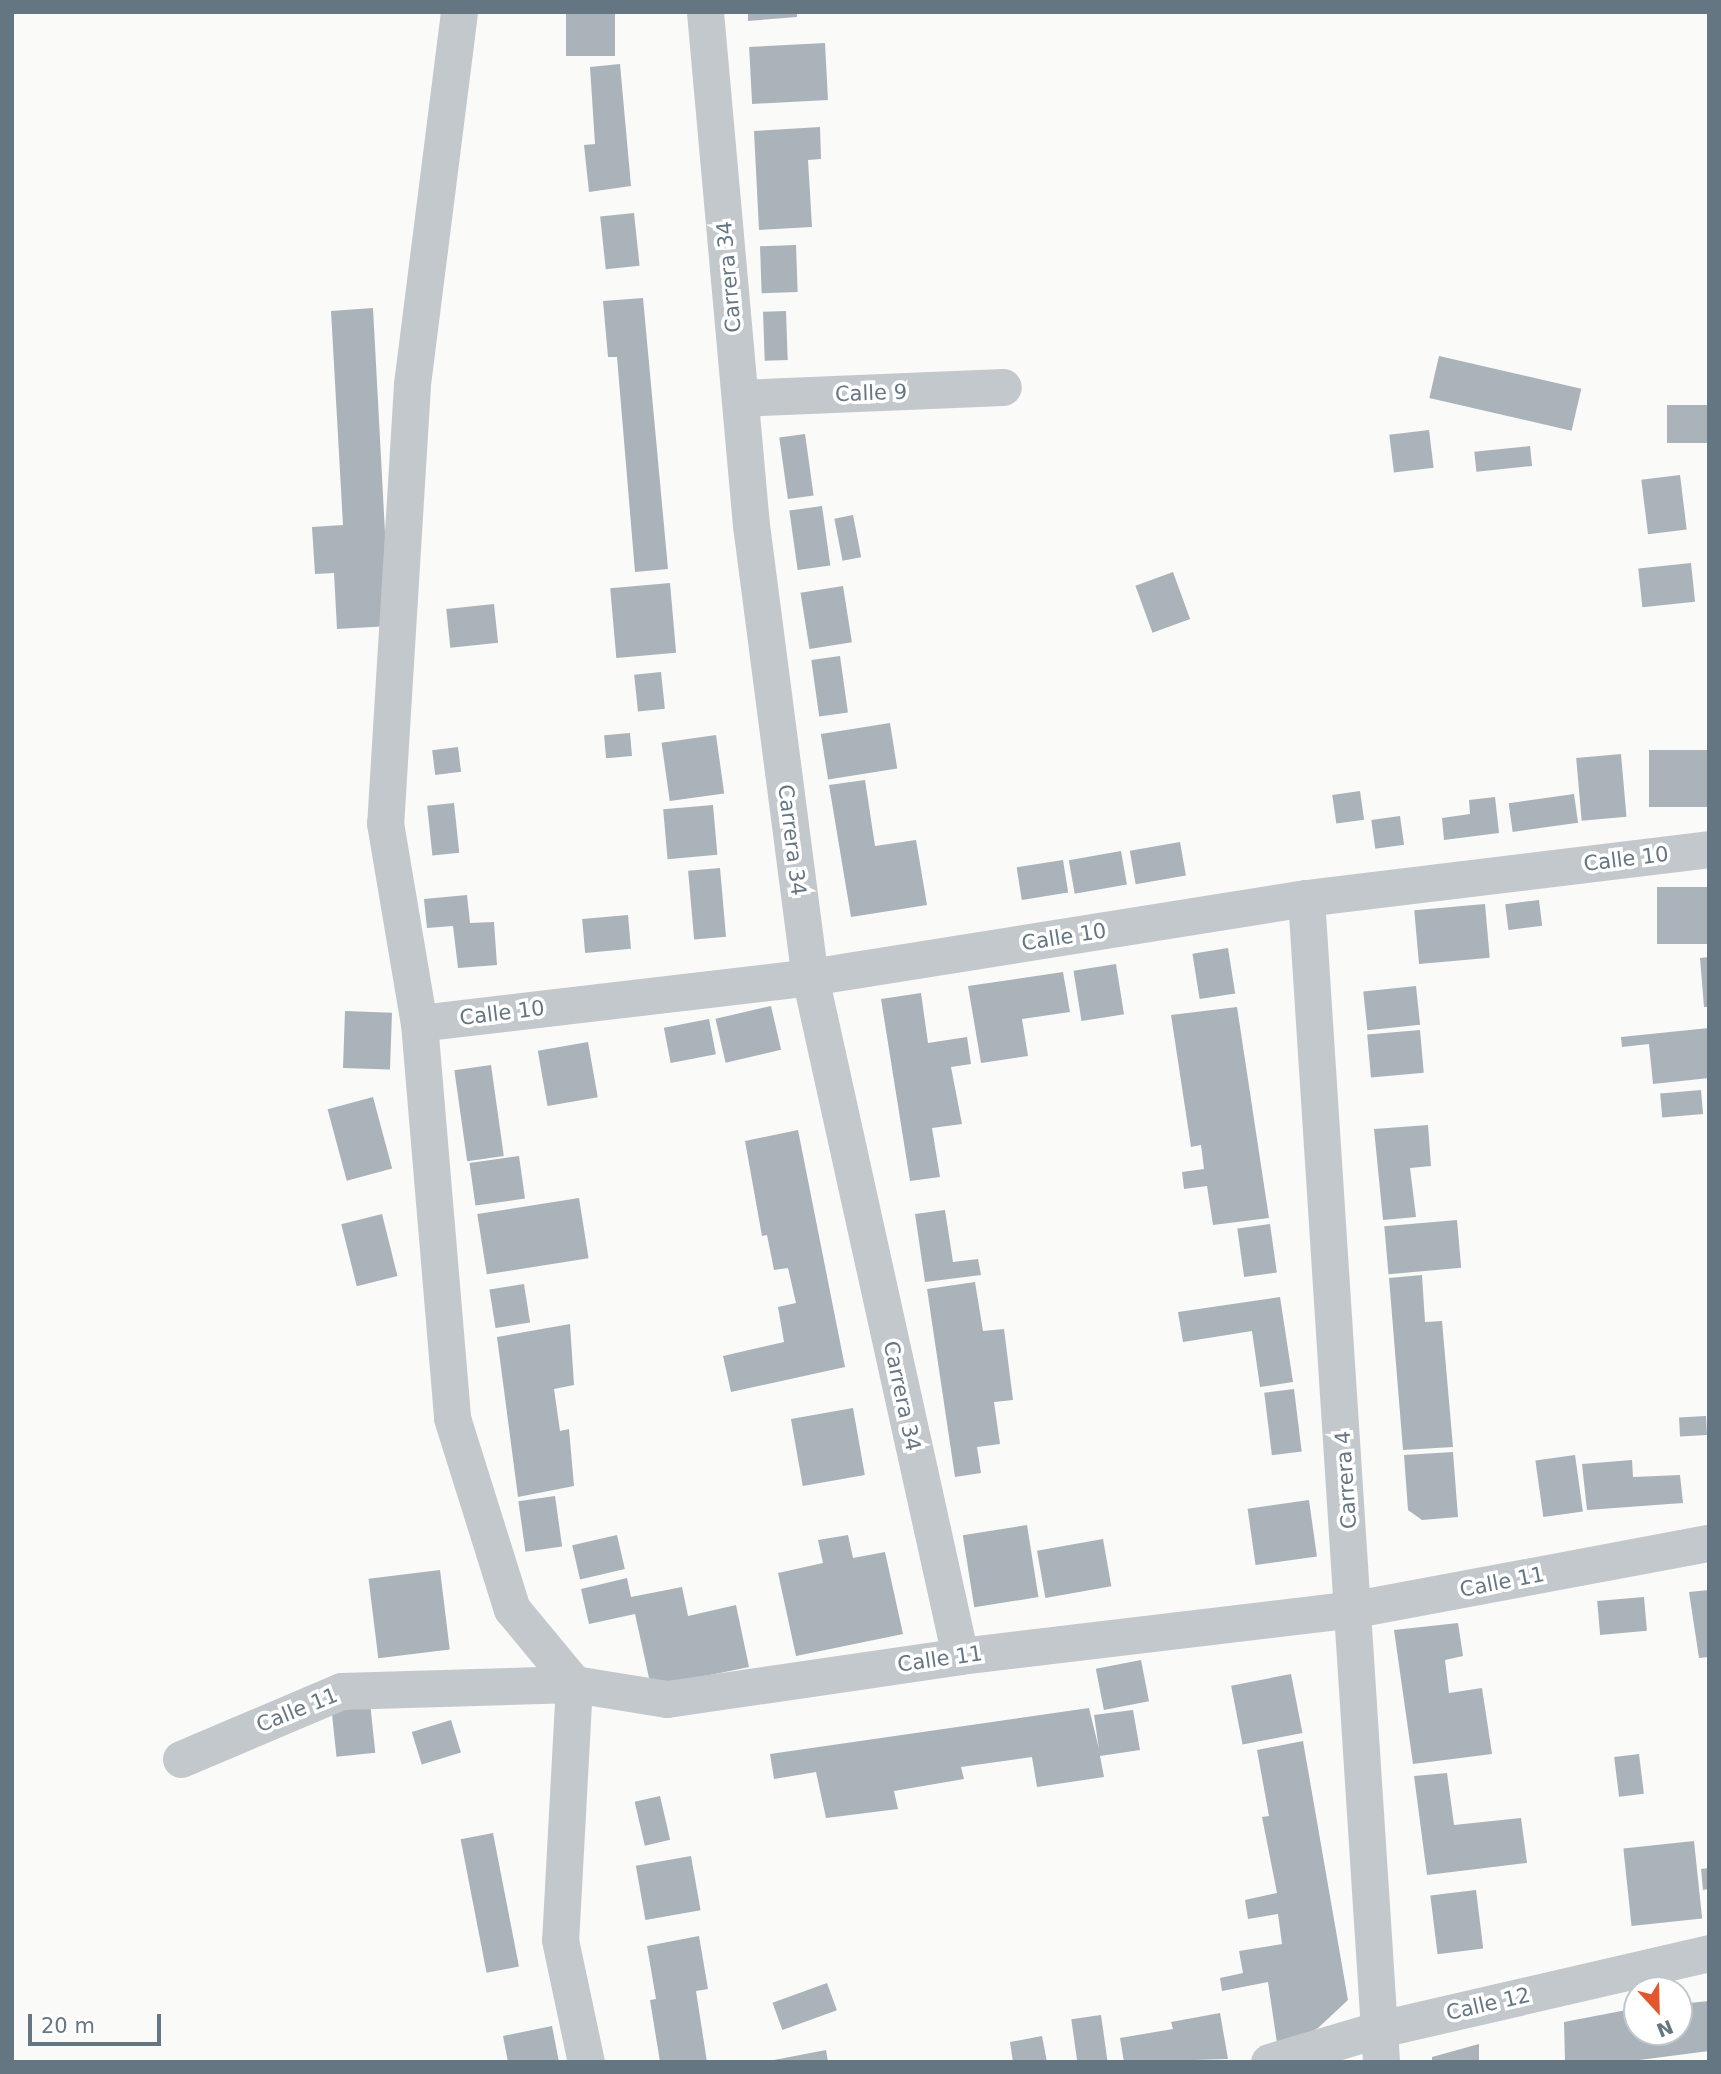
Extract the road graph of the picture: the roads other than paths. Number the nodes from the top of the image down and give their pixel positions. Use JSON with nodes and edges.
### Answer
{"nodes":[{"id":1,"x":459,"y":12,"type":"edge"},
{"id":2,"x":705,"y":12,"type":"edge"},
{"id":3,"x":1003,"y":387,"type":"dead end"},
{"id":4,"x":740,"y":398,"type":"junction"},
{"id":5,"x":1709,"y":849,"type":"edge"},
{"id":6,"x":1306,"y":898,"type":"junction"},
{"id":7,"x":810,"y":977,"type":"junction"},
{"id":8,"x":419,"y":1023,"type":"junction"},
{"id":9,"x":1709,"y":1543,"type":"edge"},
{"id":10,"x":1355,"y":1609,"type":"junction"},
{"id":11,"x":960,"y":1656,"type":"junction"},
{"id":12,"x":574,"y":1684,"type":"junction"},
{"id":13,"x":181,"y":1759,"type":"dead end"},
{"id":14,"x":1709,"y":1953,"type":"edge"},
{"id":15,"x":1381,"y":2045,"type":"edge"},
{"id":16,"x":586,"y":2062,"type":"edge"},
{"id":17,"x":1269,"y":2062,"type":"edge"}],
"edges":[{"from":1,"to":8,"type":"street"},
{"from":2,"to":4,"type":"street","name":"Carrera 34"},
{"from":3,"to":4,"type":"street","name":"Calle 9"},
{"from":4,"to":7,"type":"street","name":"Carrera 34"},
{"from":5,"to":6,"type":"street","name":"Calle 10"},
{"from":6,"to":7,"type":"street","name":"Calle 10"},
{"from":6,"to":10,"type":"street","name":"Carrera 4"},
{"from":7,"to":8,"type":"street","name":"Calle 10"},
{"from":7,"to":11,"type":"street","name":"Carrera 34"},
{"from":8,"to":12,"type":"street"},
{"from":9,"to":10,"type":"street","name":"Calle 11"},
{"from":10,"to":11,"type":"street","name":"Calle 11"},
{"from":10,"to":15,"type":"street","name":"Carrera 4"},
{"from":11,"to":12,"type":"street","name":"Calle 11"},
{"from":12,"to":13,"type":"street","name":"Calle 11"},
{"from":12,"to":16,"type":"street"},
{"from":14,"to":15,"type":"street","name":"Calle 12"},
{"from":15,"to":17,"type":"street","name":"Calle 12"}]}
